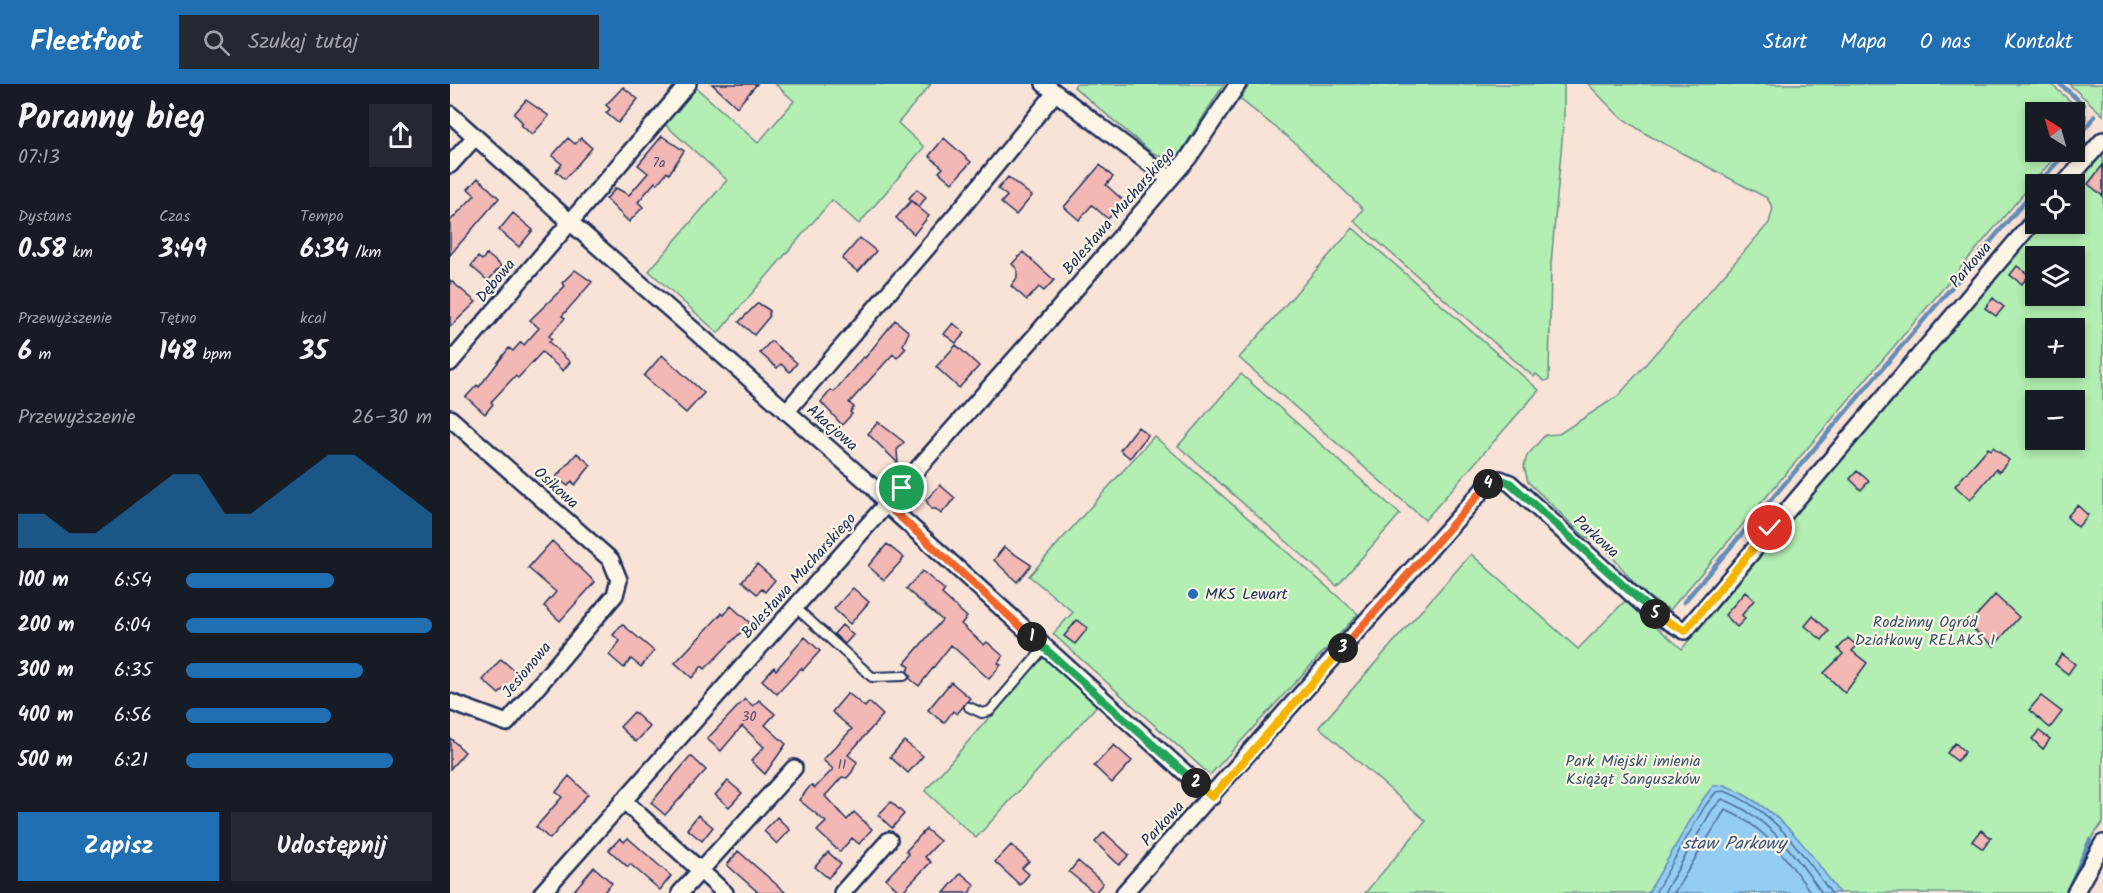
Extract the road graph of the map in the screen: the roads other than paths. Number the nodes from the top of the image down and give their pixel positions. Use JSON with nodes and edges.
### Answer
{"nodes":[{"id":1,"x":688,"y":84,"type":"edge"},
{"id":2,"x":1238,"y":84,"type":"edge"},
{"id":3,"x":1049,"y":89,"type":"edge"},
{"id":4,"x":450,"y":114,"type":"edge"},
{"id":5,"x":475,"y":137,"type":"junction"},
{"id":6,"x":2103,"y":140,"type":"edge"},
{"id":7,"x":450,"y":165,"type":"edge"},
{"id":8,"x":2073,"y":174,"type":"edge"},
{"id":9,"x":1170,"y":179,"type":"junction"},
{"id":10,"x":570,"y":222,"type":"junction"},
{"id":11,"x":2025,"y":231,"type":"edge"},
{"id":12,"x":450,"y":363,"type":"edge"},
{"id":13,"x":786,"y":412,"type":"junction"},
{"id":14,"x":450,"y":418,"type":"edge"},
{"id":15,"x":887,"y":505,"type":"junction"},
{"id":16,"x":615,"y":595,"type":"joint"},
{"id":17,"x":795,"y":607,"type":"junction"},
{"id":18,"x":1044,"y":648,"type":"junction"},
{"id":19,"x":904,"y":676,"type":"dead end"},
{"id":20,"x":450,"y":702,"type":"edge"},
{"id":21,"x":969,"y":707,"type":"dead end"},
{"id":22,"x":794,"y":768,"type":"dead end"},
{"id":23,"x":1212,"y":797,"type":"junction"},
{"id":24,"x":623,"y":800,"type":"junction"},
{"id":25,"x":889,"y":840,"type":"dead end"},
{"id":26,"x":2103,"y":843,"type":"edge"},
{"id":27,"x":700,"y":870,"type":"junction"},
{"id":28,"x":542,"y":893,"type":"edge"},
{"id":29,"x":680,"y":893,"type":"edge"},
{"id":30,"x":725,"y":893,"type":"edge"},
{"id":31,"x":842,"y":893,"type":"edge"},
{"id":32,"x":1124,"y":893,"type":"edge"},
{"id":33,"x":2075,"y":893,"type":"edge"}],
"edges":[{"from":1,"to":10,"type":"street","name":"Dębowa"},
{"from":2,"to":9,"type":"street","name":"Bolesława Mucharskiego"},
{"from":3,"to":9,"type":"street"},
{"from":3,"to":13,"type":"street"},
{"from":4,"to":5,"type":"street","name":"Akacjowa"},
{"from":5,"to":7,"type":"street"},
{"from":5,"to":10,"type":"street","name":"Akacjowa"},
{"from":6,"to":8,"type":"street"},
{"from":9,"to":15,"type":"street","name":"Bolesława Mucharskiego"},
{"from":10,"to":12,"type":"street","name":"Dębowa"},
{"from":10,"to":13,"type":"street","name":"Akacjowa"},
{"from":11,"to":23,"type":"street","name":"Parkowa"},
{"from":13,"to":15,"type":"street","name":"Akacjowa"},
{"from":14,"to":16,"type":"street","name":"Osikowa"},
{"from":15,"to":17,"type":"street","name":"Bolesława Mucharskiego"},
{"from":15,"to":18,"type":"street","name":"Akacjowa"},
{"from":16,"to":20,"type":"street","name":"Jesionowa"},
{"from":17,"to":19,"type":"lane"},
{"from":17,"to":24,"type":"street","name":"Bolesława Mucharskiego"},
{"from":18,"to":21,"type":"lane"},
{"from":18,"to":23,"type":"street","name":"Akacjowa"},
{"from":22,"to":27,"type":"street"},
{"from":23,"to":32,"type":"street","name":"Parkowa"},
{"from":24,"to":27,"type":"street"},
{"from":24,"to":28,"type":"street","name":"Bolesława Mucharskiego"},
{"from":25,"to":31,"type":"street"},
{"from":26,"to":33,"type":"street"},
{"from":27,"to":29,"type":"street"},
{"from":27,"to":30,"type":"street"}]}
